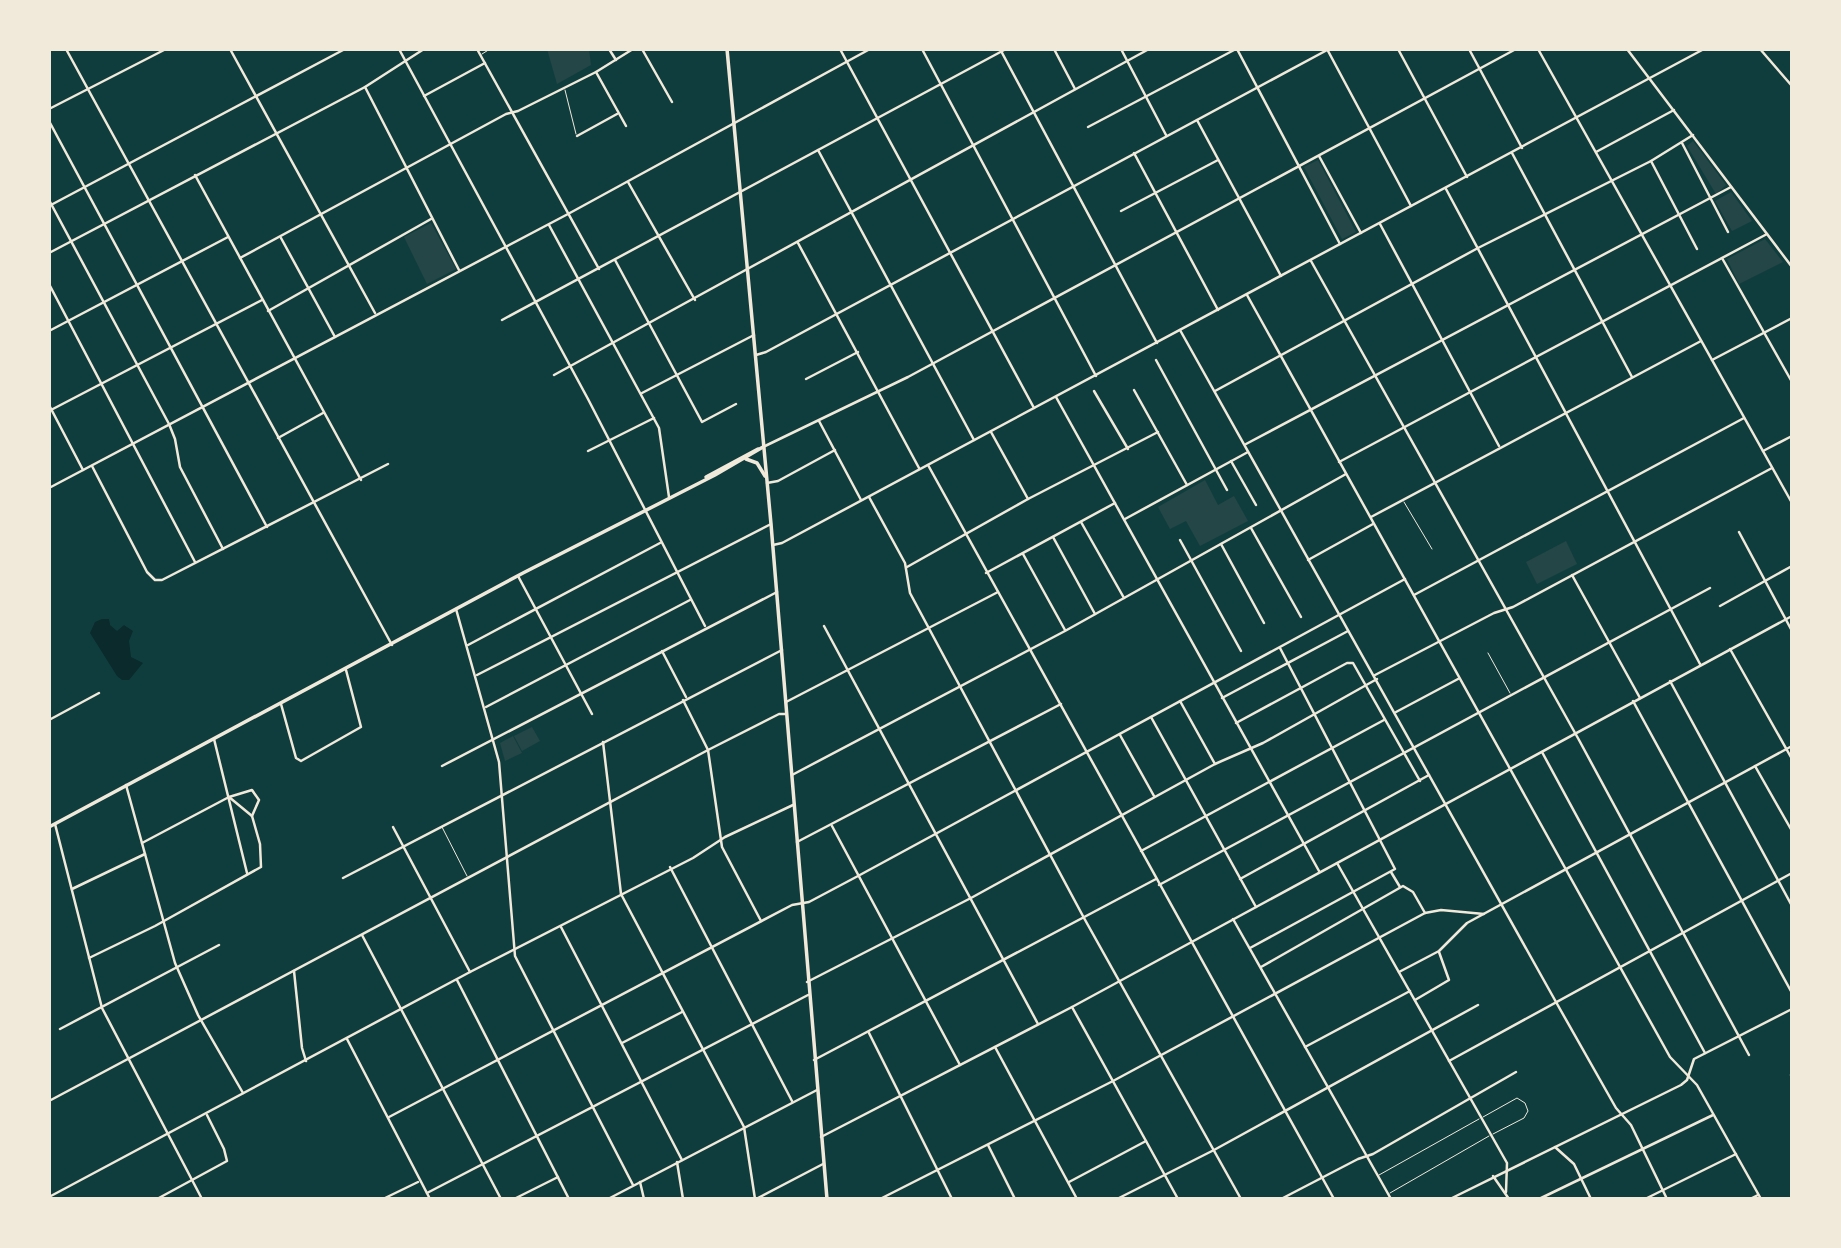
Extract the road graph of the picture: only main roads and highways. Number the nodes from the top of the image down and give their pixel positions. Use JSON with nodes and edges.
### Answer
{"nodes":[{"id":1,"x":727,"y":49,"type":"edge"},
{"id":2,"x":763,"y":447,"type":"junction"},
{"id":3,"x":744,"y":460,"type":"junction"},
{"id":4,"x":767,"y":481,"type":"junction"},
{"id":5,"x":697,"y":482,"type":"junction"},
{"id":6,"x":49,"y":827,"type":"edge"},
{"id":7,"x":827,"y":1199,"type":"edge"}],
"edges":[{"from":1,"to":2,"type":"main road"},
{"from":2,"to":3,"type":"main road"},
{"from":2,"to":4,"type":"main road"},
{"from":2,"to":5,"type":"main road"},
{"from":3,"to":4,"type":"main road"},
{"from":3,"to":5,"type":"main road"},
{"from":4,"to":7,"type":"main road"},
{"from":5,"to":6,"type":"main road"}]}
